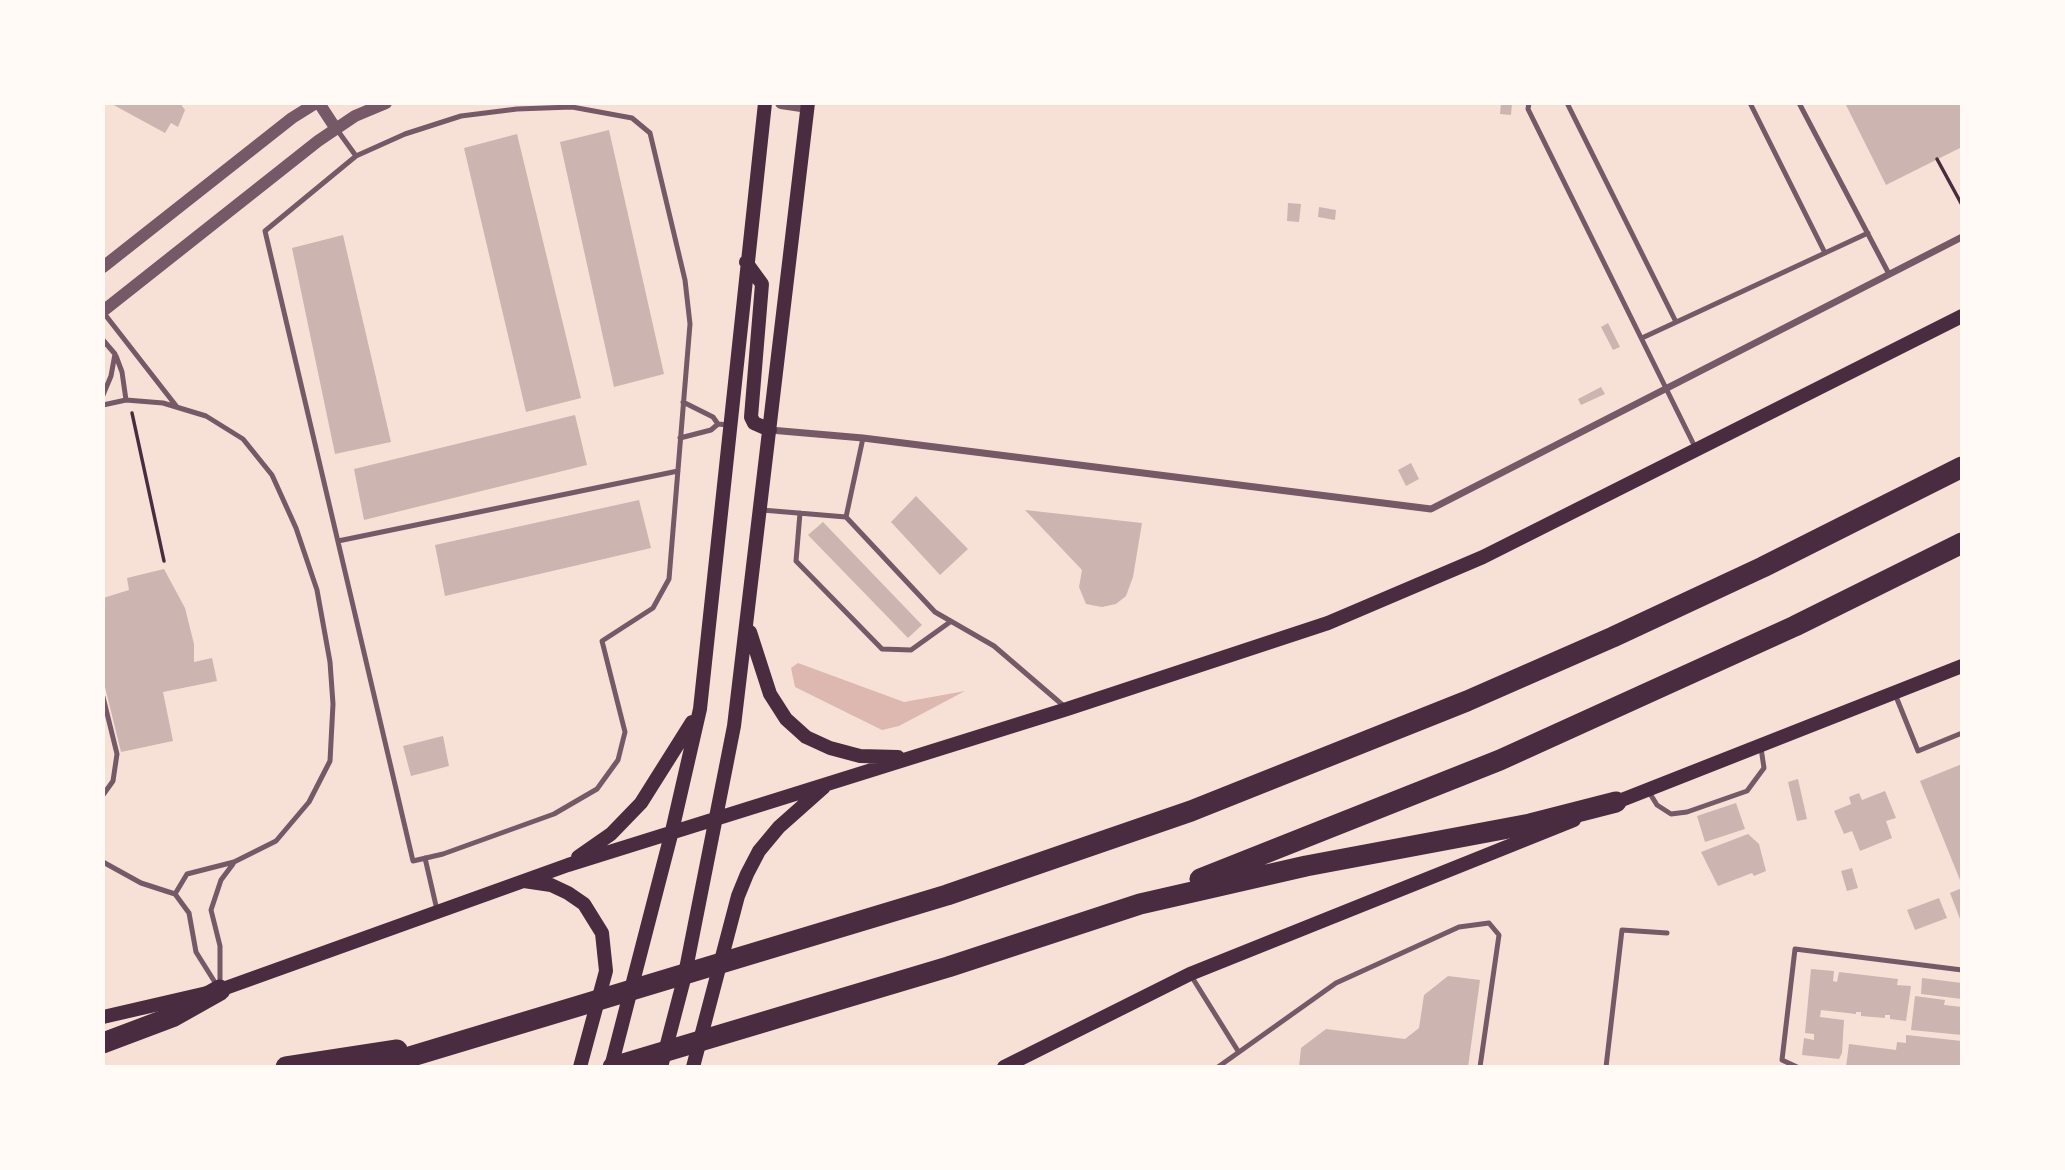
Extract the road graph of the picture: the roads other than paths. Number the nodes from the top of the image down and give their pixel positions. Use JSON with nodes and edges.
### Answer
{"nodes":[{"id":1,"x":317,"y":103,"type":"edge"},
{"id":2,"x":386,"y":103,"type":"edge"},
{"id":3,"x":765,"y":103,"type":"edge"},
{"id":4,"x":780,"y":103,"type":"edge"},
{"id":5,"x":1528,"y":103,"type":"edge"},
{"id":6,"x":1567,"y":103,"type":"edge"},
{"id":7,"x":1750,"y":103,"type":"edge"},
{"id":8,"x":1799,"y":103,"type":"edge"},
{"id":9,"x":808,"y":105,"type":"edge"},
{"id":10,"x":336,"y":129,"type":"junction"},
{"id":11,"x":356,"y":156,"type":"junction"},
{"id":12,"x":1868,"y":233,"type":"junction"},
{"id":13,"x":1962,"y":237,"type":"edge"},
{"id":14,"x":1825,"y":253,"type":"junction"},
{"id":15,"x":746,"y":262,"type":"junction"},
{"id":16,"x":103,"y":267,"type":"edge"},
{"id":17,"x":1889,"y":274,"type":"junction"},
{"id":18,"x":103,"y":312,"type":"edge"},
{"id":19,"x":1962,"y":316,"type":"edge"},
{"id":20,"x":1676,"y":322,"type":"junction"},
{"id":21,"x":1642,"y":338,"type":"junction"},
{"id":22,"x":103,"y":340,"type":"edge"},
{"id":23,"x":115,"y":354,"type":"junction"},
{"id":24,"x":1667,"y":388,"type":"junction"},
{"id":25,"x":103,"y":395,"type":"edge"},
{"id":26,"x":126,"y":400,"type":"junction"},
{"id":27,"x":683,"y":402,"type":"junction"},
{"id":28,"x":103,"y":405,"type":"edge"},
{"id":29,"x":177,"y":407,"type":"junction"},
{"id":30,"x":723,"y":424,"type":"junction"},
{"id":31,"x":769,"y":430,"type":"junction"},
{"id":32,"x":680,"y":438,"type":"junction"},
{"id":33,"x":863,"y":438,"type":"junction"},
{"id":34,"x":1696,"y":449,"type":"junction"},
{"id":35,"x":1962,"y":467,"type":"edge"},
{"id":36,"x":678,"y":471,"type":"junction"},
{"id":37,"x":762,"y":510,"type":"junction"},
{"id":38,"x":800,"y":513,"type":"junction"},
{"id":39,"x":846,"y":517,"type":"junction"},
{"id":40,"x":338,"y":541,"type":"junction"},
{"id":41,"x":1962,"y":543,"type":"edge"},
{"id":42,"x":950,"y":622,"type":"junction"},
{"id":43,"x":748,"y":624,"type":"junction"},
{"id":44,"x":1962,"y":666,"type":"edge"},
{"id":45,"x":1894,"y":691,"type":"junction"},
{"id":46,"x":103,"y":697,"type":"edge"},
{"id":47,"x":700,"y":709,"type":"junction"},
{"id":48,"x":1067,"y":709,"type":"junction"},
{"id":49,"x":1962,"y":733,"type":"edge"},
{"id":50,"x":1761,"y":746,"type":"junction"},
{"id":51,"x":909,"y":758,"type":"junction"},
{"id":52,"x":831,"y":782,"type":"junction"},
{"id":53,"x":1648,"y":789,"type":"junction"},
{"id":54,"x":103,"y":795,"type":"edge"},
{"id":55,"x":1616,"y":802,"type":"junction"},
{"id":56,"x":718,"y":817,"type":"junction"},
{"id":57,"x":672,"y":831,"type":"junction"},
{"id":58,"x":425,"y":858,"type":"junction"},
{"id":59,"x":103,"y":862,"type":"edge"},
{"id":60,"x":234,"y":862,"type":"junction"},
{"id":61,"x":568,"y":864,"type":"junction"},
{"id":62,"x":523,"y":881,"type":"junction"},
{"id":63,"x":175,"y":894,"type":"junction"},
{"id":64,"x":1140,"y":904,"type":"junction"},
{"id":65,"x":437,"y":912,"type":"junction"},
{"id":66,"x":1667,"y":933,"type":"dead end"},
{"id":67,"x":1962,"y":970,"type":"edge"},
{"id":68,"x":1191,"y":974,"type":"junction"},
{"id":69,"x":220,"y":990,"type":"junction"},
{"id":70,"x":103,"y":1017,"type":"edge"},
{"id":71,"x":454,"y":1042,"type":"junction"},
{"id":72,"x":103,"y":1043,"type":"edge"},
{"id":73,"x":1238,"y":1051,"type":"junction"},
{"id":74,"x":1024,"y":1061,"type":"edge"},
{"id":75,"x":286,"y":1067,"type":"edge"},
{"id":76,"x":376,"y":1067,"type":"edge"},
{"id":77,"x":580,"y":1067,"type":"edge"},
{"id":78,"x":612,"y":1067,"type":"edge"},
{"id":79,"x":661,"y":1067,"type":"edge"},
{"id":80,"x":693,"y":1067,"type":"edge"},
{"id":81,"x":1004,"y":1067,"type":"edge"},
{"id":82,"x":1218,"y":1067,"type":"edge"},
{"id":83,"x":1480,"y":1067,"type":"edge"},
{"id":84,"x":1606,"y":1067,"type":"edge"},
{"id":85,"x":1797,"y":1067,"type":"edge"}],
"edges":[{"from":1,"to":10,"type":"street"},
{"from":1,"to":16,"type":"street"},
{"from":2,"to":10,"type":"street"},
{"from":3,"to":15,"type":"main road"},
{"from":4,"to":9,"type":"street"},
{"from":5,"to":21,"type":"lane"},
{"from":6,"to":20,"type":"lane"},
{"from":7,"to":14,"type":"lane"},
{"from":8,"to":12,"type":"lane"},
{"from":9,"to":31,"type":"main road"},
{"from":10,"to":11,"type":"lane"},
{"from":10,"to":18,"type":"street"},
{"from":11,"to":27,"type":"lane"},
{"from":11,"to":40,"type":"lane"},
{"from":12,"to":14,"type":"lane"},
{"from":12,"to":17,"type":"lane"},
{"from":13,"to":17,"type":"street"},
{"from":14,"to":20,"type":"lane"},
{"from":15,"to":30,"type":"main road"},
{"from":15,"to":31,"type":"main road"},
{"from":17,"to":24,"type":"street"},
{"from":18,"to":29,"type":"lane"},
{"from":19,"to":34,"type":"main road"},
{"from":20,"to":21,"type":"lane"},
{"from":21,"to":24,"type":"lane"},
{"from":22,"to":23,"type":"lane"},
{"from":23,"to":25,"type":"lane"},
{"from":23,"to":26,"type":"lane"},
{"from":24,"to":33,"type":"street"},
{"from":24,"to":34,"type":"lane"},
{"from":26,"to":28,"type":"lane"},
{"from":26,"to":29,"type":"lane"},
{"from":27,"to":30,"type":"lane"},
{"from":27,"to":32,"type":"lane"},
{"from":29,"to":60,"type":"lane"},
{"from":30,"to":32,"type":"lane"},
{"from":30,"to":47,"type":"main road"},
{"from":31,"to":33,"type":"street"},
{"from":31,"to":37,"type":"main road"},
{"from":32,"to":36,"type":"lane"},
{"from":33,"to":39,"type":"lane"},
{"from":34,"to":48,"type":"main road"},
{"from":35,"to":71,"type":"highway"},
{"from":36,"to":40,"type":"lane"},
{"from":36,"to":58,"type":"lane"},
{"from":37,"to":38,"type":"lane"},
{"from":37,"to":43,"type":"main road"},
{"from":38,"to":39,"type":"lane"},
{"from":38,"to":42,"type":"lane"},
{"from":39,"to":42,"type":"lane"},
{"from":40,"to":58,"type":"lane"},
{"from":41,"to":64,"type":"highway"},
{"from":42,"to":48,"type":"lane"},
{"from":43,"to":51,"type":"main road"},
{"from":43,"to":56,"type":"main road"},
{"from":44,"to":45,"type":"main road"},
{"from":45,"to":49,"type":"lane"},
{"from":45,"to":50,"type":"main road"},
{"from":46,"to":54,"type":"lane"},
{"from":47,"to":57,"type":"main road"},
{"from":47,"to":61,"type":"main road"},
{"from":48,"to":51,"type":"main road"},
{"from":50,"to":53,"type":"main road"},
{"from":50,"to":53,"type":"lane"},
{"from":51,"to":52,"type":"main road"},
{"from":52,"to":56,"type":"main road"},
{"from":52,"to":80,"type":"main road"},
{"from":53,"to":55,"type":"main road"},
{"from":55,"to":64,"type":"highway"},
{"from":55,"to":68,"type":"main road"},
{"from":56,"to":57,"type":"main road"},
{"from":56,"to":79,"type":"main road"},
{"from":57,"to":61,"type":"main road"},
{"from":57,"to":78,"type":"main road"},
{"from":58,"to":65,"type":"lane"},
{"from":59,"to":63,"type":"lane"},
{"from":60,"to":63,"type":"lane"},
{"from":60,"to":69,"type":"lane"},
{"from":61,"to":62,"type":"main road"},
{"from":62,"to":65,"type":"main road"},
{"from":62,"to":77,"type":"main road"},
{"from":63,"to":69,"type":"lane"},
{"from":64,"to":78,"type":"highway"},
{"from":65,"to":69,"type":"main road"},
{"from":66,"to":84,"type":"lane"},
{"from":67,"to":85,"type":"lane"},
{"from":68,"to":73,"type":"lane"},
{"from":68,"to":74,"type":"main road"},
{"from":69,"to":70,"type":"main road"},
{"from":69,"to":72,"type":"highway"},
{"from":71,"to":75,"type":"highway"},
{"from":71,"to":76,"type":"highway"},
{"from":73,"to":82,"type":"lane"},
{"from":73,"to":83,"type":"lane"},
{"from":74,"to":81,"type":"main road"}]}
